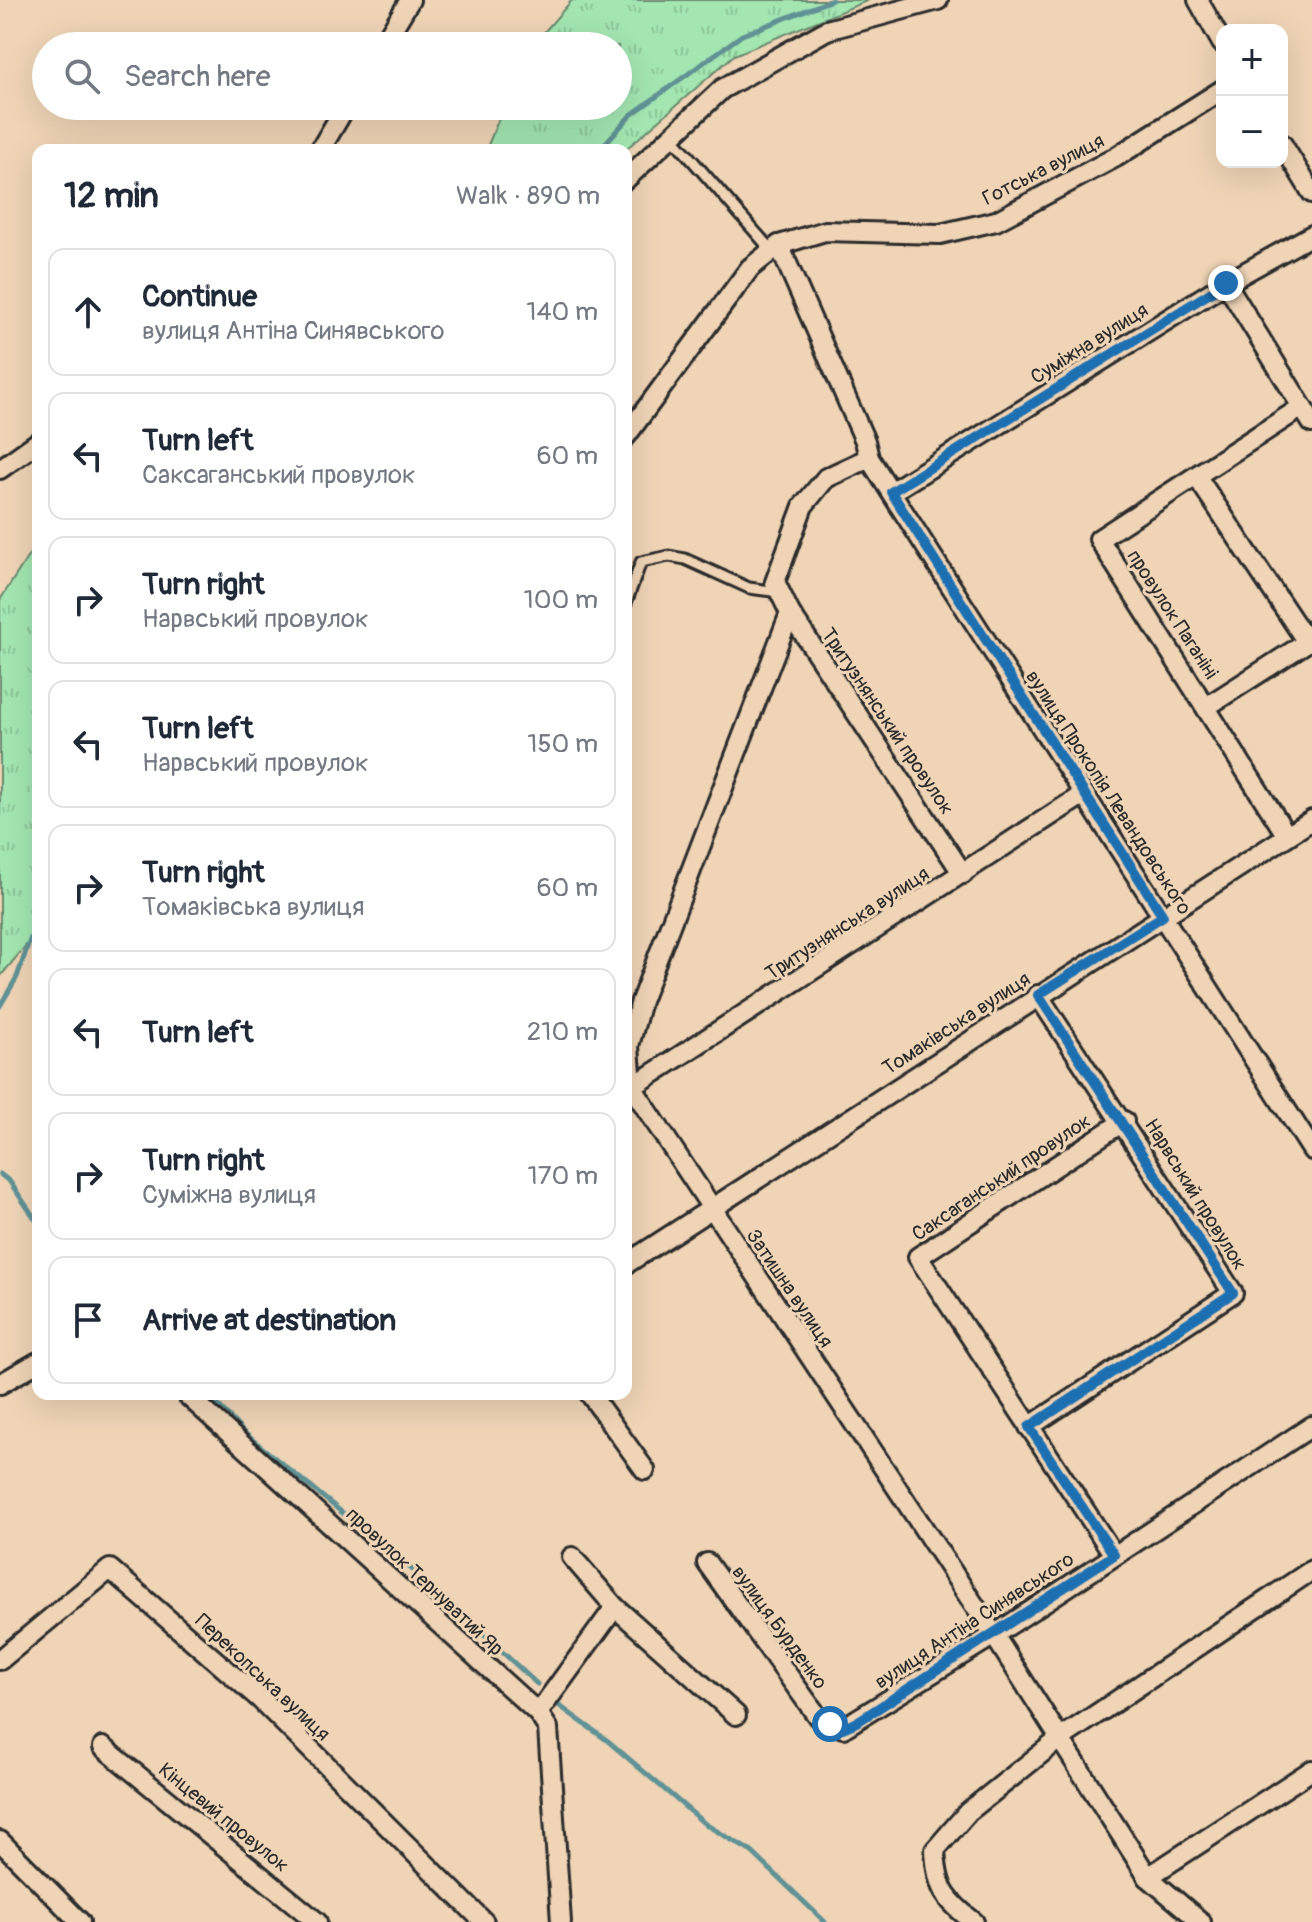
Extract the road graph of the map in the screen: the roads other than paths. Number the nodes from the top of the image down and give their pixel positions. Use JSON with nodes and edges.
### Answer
{"nodes":[{"id":1,"x":410,"y":0,"type":"edge"},
{"id":2,"x":938,"y":0,"type":"edge"},
{"id":3,"x":1198,"y":0,"type":"edge"},
{"id":4,"x":391,"y":32,"type":"edge"},
{"id":5,"x":1216,"y":32,"type":"edge"},
{"id":6,"x":1216,"y":94,"type":"edge"},
{"id":7,"x":338,"y":120,"type":"edge"},
{"id":8,"x":671,"y":136,"type":"junction"},
{"id":9,"x":324,"y":144,"type":"edge"},
{"id":10,"x":1288,"y":154,"type":"edge"},
{"id":11,"x":632,"y":173,"type":"edge"},
{"id":12,"x":1312,"y":193,"type":"edge"},
{"id":13,"x":1312,"y":235,"type":"edge"},
{"id":14,"x":776,"y":248,"type":"junction"},
{"id":15,"x":1226,"y":283,"type":"junction"},
{"id":16,"x":1307,"y":415,"type":"edge"},
{"id":17,"x":632,"y":428,"type":"edge"},
{"id":18,"x":32,"y":446,"type":"edge"},
{"id":19,"x":869,"y":458,"type":"junction"},
{"id":20,"x":0,"y":469,"type":"edge"},
{"id":21,"x":1197,"y":477,"type":"junction"},
{"id":22,"x":891,"y":492,"type":"junction"},
{"id":23,"x":632,"y":587,"type":"edge"},
{"id":24,"x":779,"y":592,"type":"junction"},
{"id":25,"x":790,"y":613,"type":"junction"},
{"id":26,"x":1310,"y":640,"type":"edge"},
{"id":27,"x":1206,"y":707,"type":"junction"},
{"id":28,"x":1084,"y":794,"type":"junction"},
{"id":29,"x":1312,"y":820,"type":"edge"},
{"id":30,"x":1287,"y":836,"type":"junction"},
{"id":31,"x":963,"y":874,"type":"junction"},
{"id":32,"x":1163,"y":916,"type":"junction"},
{"id":33,"x":1038,"y":995,"type":"junction"},
{"id":34,"x":632,"y":1035,"type":"edge"},
{"id":35,"x":632,"y":1092,"type":"edge"},
{"id":36,"x":632,"y":1094,"type":"edge"},
{"id":37,"x":1124,"y":1121,"type":"junction"},
{"id":38,"x":1312,"y":1150,"type":"edge"},
{"id":39,"x":712,"y":1210,"type":"junction"},
{"id":40,"x":632,"y":1260,"type":"edge"},
{"id":41,"x":32,"y":1365,"type":"edge"},
{"id":42,"x":0,"y":1384,"type":"edge"},
{"id":43,"x":193,"y":1400,"type":"edge"},
{"id":44,"x":594,"y":1400,"type":"edge"},
{"id":45,"x":1312,"y":1426,"type":"edge"},
{"id":46,"x":1029,"y":1427,"type":"junction"},
{"id":47,"x":645,"y":1470,"type":"dead end"},
{"id":48,"x":1114,"y":1555,"type":"junction"},
{"id":49,"x":572,"y":1557,"type":"dead end"},
{"id":50,"x":707,"y":1563,"type":"dead end"},
{"id":51,"x":1312,"y":1570,"type":"edge"},
{"id":52,"x":615,"y":1607,"type":"junction"},
{"id":53,"x":994,"y":1635,"type":"junction"},
{"id":54,"x":0,"y":1660,"type":"edge"},
{"id":55,"x":538,"y":1713,"type":"junction"},
{"id":56,"x":736,"y":1715,"type":"dead end"},
{"id":57,"x":818,"y":1717,"type":"joint"},
{"id":58,"x":1058,"y":1740,"type":"junction"},
{"id":59,"x":103,"y":1747,"type":"dead end"},
{"id":60,"x":1312,"y":1770,"type":"edge"},
{"id":61,"x":2,"y":1848,"type":"edge"},
{"id":62,"x":1148,"y":1877,"type":"junction"},
{"id":63,"x":80,"y":1922,"type":"edge"},
{"id":64,"x":317,"y":1922,"type":"edge"},
{"id":65,"x":484,"y":1922,"type":"edge"},
{"id":66,"x":561,"y":1922,"type":"edge"},
{"id":67,"x":974,"y":1922,"type":"edge"},
{"id":68,"x":1201,"y":1922,"type":"edge"}],
"edges":[{"from":1,"to":4,"type":"street"},
{"from":2,"to":8,"type":"street"},
{"from":3,"to":5,"type":"street"},
{"from":6,"to":14,"type":"street","name":"Готська вулиця"},
{"from":7,"to":9,"type":"street"},
{"from":8,"to":11,"type":"street"},
{"from":8,"to":14,"type":"lane"},
{"from":10,"to":12,"type":"street"},
{"from":13,"to":15,"type":"street","name":"Суміжна вулиця"},
{"from":14,"to":17,"type":"street","name":"Готська вулиця"},
{"from":14,"to":19,"type":"street","name":"вулиця Прокопія Левандовського"},
{"from":15,"to":16,"type":"street"},
{"from":15,"to":22,"type":"street","name":"Суміжна вулиця"},
{"from":16,"to":21,"type":"street","name":"провулок Паганіні"},
{"from":18,"to":20,"type":"street"},
{"from":19,"to":22,"type":"street","name":"вулиця Прокопія Левандовського"},
{"from":19,"to":24,"type":"street"},
{"from":21,"to":26,"type":"street"},
{"from":21,"to":27,"type":"street","name":"провулок Паганіні"},
{"from":22,"to":28,"type":"street","name":"вулиця Прокопія Левандовського"},
{"from":23,"to":24,"type":"lane"},
{"from":24,"to":25,"type":"street","name":"Тритузнянський провулок"},
{"from":25,"to":31,"type":"street","name":"Тритузнянський провулок"},
{"from":25,"to":34,"type":"street","name":"Затишна вулиця"},
{"from":26,"to":27,"type":"street"},
{"from":27,"to":30,"type":"street","name":"провулок Паганіні"},
{"from":28,"to":31,"type":"street","name":"Тритузнянська вулиця"},
{"from":28,"to":32,"type":"street","name":"вулиця Прокопія Левандовського"},
{"from":29,"to":30,"type":"street","name":"Томаківська вулиця"},
{"from":30,"to":32,"type":"street","name":"Томаківська вулиця"},
{"from":31,"to":35,"type":"street","name":"Тритузнянська вулиця"},
{"from":32,"to":33,"type":"street","name":"Томаківська вулиця"},
{"from":32,"to":38,"type":"street","name":"вулиця Прокопія Левандовського"},
{"from":33,"to":37,"type":"street","name":"Нарвський провулок"},
{"from":33,"to":39,"type":"street","name":"Томаківська вулиця"},
{"from":36,"to":39,"type":"street","name":"Затишна вулиця"},
{"from":37,"to":46,"type":"street","name":"Нарвський провулок"},
{"from":37,"to":46,"type":"street","name":"Саксаганський провулок"},
{"from":39,"to":40,"type":"street","name":"Томаківська вулиця"},
{"from":39,"to":53,"type":"street","name":"Затишна вулиця"},
{"from":41,"to":42,"type":"street"},
{"from":43,"to":55,"type":"street","name":"провулок Тернуватий Яр"},
{"from":44,"to":47,"type":"street"},
{"from":45,"to":48,"type":"street","name":"вулиця Антіна Синявського"},
{"from":46,"to":48,"type":"street","name":"Саксаганський провулок"},
{"from":48,"to":53,"type":"street","name":"вулиця Антіна Синявського"},
{"from":49,"to":52,"type":"street"},
{"from":50,"to":57,"type":"street","name":"вулиця Бурденко"},
{"from":51,"to":58,"type":"street"},
{"from":52,"to":55,"type":"street"},
{"from":52,"to":56,"type":"street"},
{"from":53,"to":57,"type":"street","name":"вулиця Антіна Синявського"},
{"from":53,"to":58,"type":"street","name":"Затишна вулиця"},
{"from":54,"to":65,"type":"street","name":"Перекопська вулиця"},
{"from":55,"to":66,"type":"street"},
{"from":58,"to":62,"type":"street","name":"Затишна вулиця"},
{"from":58,"to":67,"type":"street"},
{"from":59,"to":64,"type":"street","name":"Кінцевий провулок"},
{"from":60,"to":62,"type":"street"},
{"from":61,"to":63,"type":"street"},
{"from":62,"to":68,"type":"street","name":"Затишна вулиця"}]}
